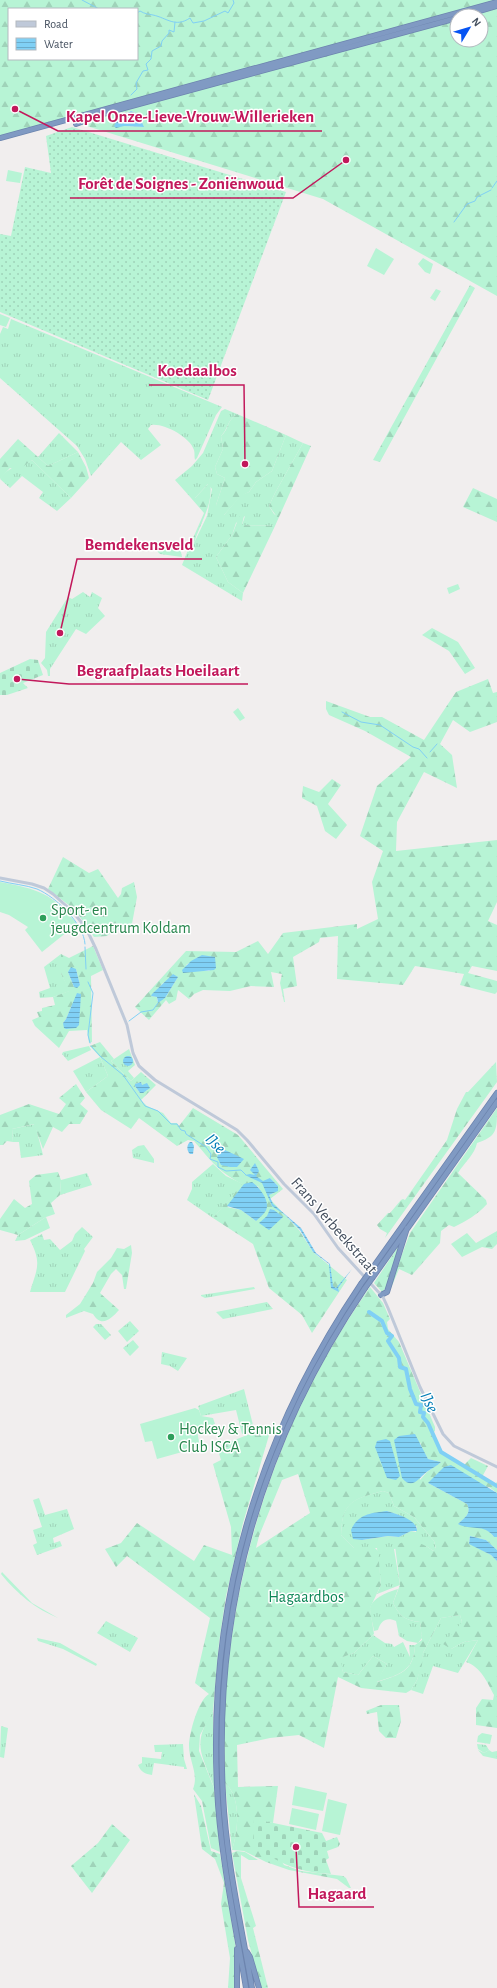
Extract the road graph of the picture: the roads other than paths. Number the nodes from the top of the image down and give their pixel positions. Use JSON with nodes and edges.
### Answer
{"nodes":[{"id":1,"x":497,"y":2,"type":"edge"},
{"id":2,"x":449,"y":20,"type":"edge"},
{"id":3,"x":103,"y":114,"type":"junction"},
{"id":4,"x":64,"y":122,"type":"junction"},
{"id":5,"x":76,"y":124,"type":"dead end"},
{"id":6,"x":0,"y":139,"type":"edge"},
{"id":7,"x":0,"y":878,"type":"edge"},
{"id":8,"x":497,"y":1093,"type":"edge"},
{"id":9,"x":497,"y":1102,"type":"edge"},
{"id":10,"x":408,"y":1227,"type":"junction"},
{"id":11,"x":363,"y":1286,"type":"junction"},
{"id":12,"x":387,"y":1292,"type":"junction"},
{"id":13,"x":381,"y":1295,"type":"junction"},
{"id":14,"x":384,"y":1300,"type":"junction"},
{"id":15,"x":497,"y":1467,"type":"edge"},
{"id":16,"x":237,"y":1933,"type":"junction"},
{"id":17,"x":246,"y":1951,"type":"junction"},
{"id":18,"x":237,"y":1988,"type":"edge"},
{"id":19,"x":246,"y":1988,"type":"edge"},
{"id":20,"x":252,"y":1988,"type":"edge"},
{"id":21,"x":259,"y":1988,"type":"edge"}],
"edges":[{"from":1,"to":4,"type":"highway"},
{"from":2,"to":3,"type":"highway"},
{"from":3,"to":4,"type":"highway"},
{"from":3,"to":5,"type":"highway"},
{"from":4,"to":6,"type":"highway"},
{"from":7,"to":13,"type":"main road","name":"Frans Verbeekstraat"},
{"from":8,"to":11,"type":"highway","bridge":true},
{"from":9,"to":10,"type":"highway"},
{"from":10,"to":11,"type":"highway","bridge":true},
{"from":10,"to":12,"type":"highway"},
{"from":11,"to":16,"type":"highway"},
{"from":11,"to":17,"type":"highway"},
{"from":12,"to":13,"type":"highway"},
{"from":12,"to":14,"type":"highway"},
{"from":13,"to":14,"type":"main road","name":"Frans Verbeekstraat"},
{"from":14,"to":15,"type":"main road","name":"Frans Verbeekstraat"},
{"from":16,"to":18,"type":"highway"},
{"from":16,"to":19,"type":"highway"},
{"from":17,"to":20,"type":"highway"},
{"from":17,"to":21,"type":"highway"}]}
